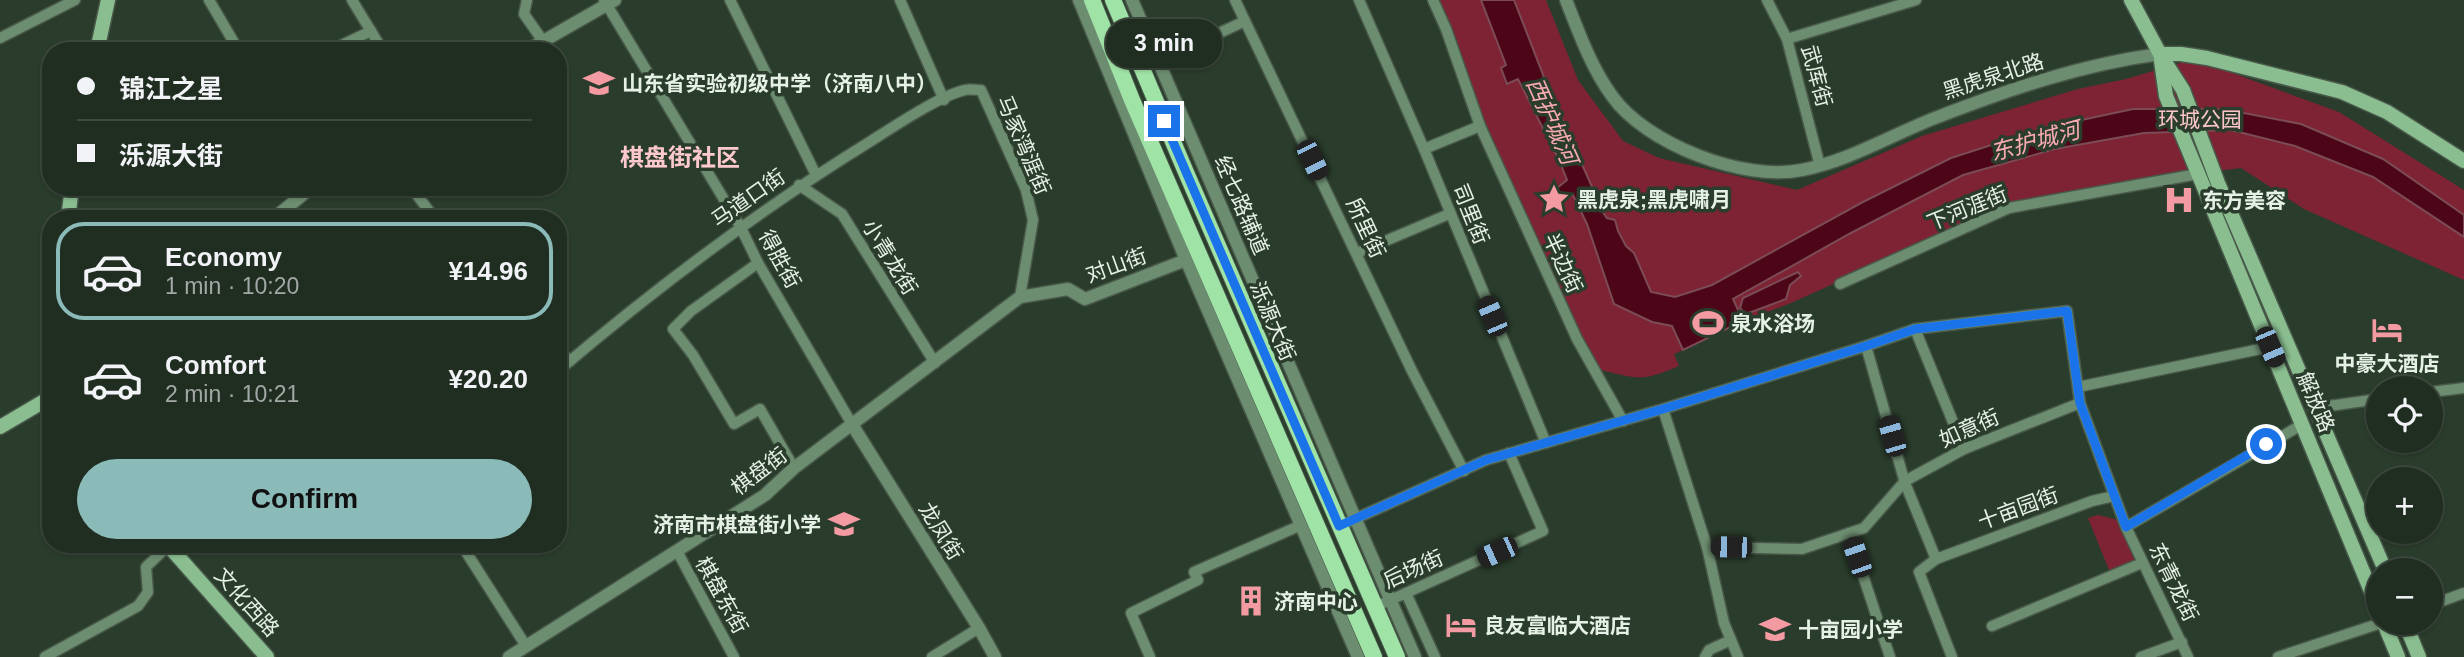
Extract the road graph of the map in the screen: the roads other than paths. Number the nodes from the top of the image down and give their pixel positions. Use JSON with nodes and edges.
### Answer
{"nodes":[{"id":1,"x":107,"y":0,"type":"edge"},
{"id":2,"x":209,"y":0,"type":"edge"},
{"id":3,"x":352,"y":0,"type":"edge"},
{"id":4,"x":527,"y":0,"type":"edge"},
{"id":5,"x":730,"y":0,"type":"edge"},
{"id":6,"x":900,"y":0,"type":"edge"},
{"id":7,"x":1079,"y":0,"type":"edge"},
{"id":8,"x":1092,"y":0,"type":"edge"},
{"id":9,"x":1113,"y":0,"type":"edge"},
{"id":10,"x":1132,"y":0,"type":"edge"},
{"id":11,"x":1235,"y":0,"type":"edge"},
{"id":12,"x":1359,"y":0,"type":"edge"},
{"id":13,"x":1433,"y":0,"type":"edge"},
{"id":14,"x":1566,"y":0,"type":"edge"},
{"id":15,"x":1767,"y":0,"type":"edge"},
{"id":16,"x":1916,"y":0,"type":"edge"},
{"id":17,"x":2131,"y":0,"type":"edge"},
{"id":18,"x":609,"y":1,"type":"edge"},
{"id":19,"x":70,"y":2,"type":"edge"},
{"id":20,"x":1245,"y":20,"type":"junction"},
{"id":21,"x":371,"y":31,"type":"junction"},
{"id":22,"x":0,"y":38,"type":"edge"},
{"id":23,"x":1787,"y":39,"type":"junction"},
{"id":24,"x":543,"y":40,"type":"junction"},
{"id":25,"x":99,"y":42,"type":"edge"},
{"id":26,"x":234,"y":42,"type":"edge"},
{"id":27,"x":348,"y":42,"type":"edge"},
{"id":28,"x":378,"y":42,"type":"edge"},
{"id":29,"x":540,"y":42,"type":"edge"},
{"id":30,"x":2160,"y":54,"type":"junction"},
{"id":31,"x":1159,"y":61,"type":"junction"},
{"id":32,"x":981,"y":90,"type":"joint"},
{"id":33,"x":944,"y":100,"type":"junction"},
{"id":34,"x":1480,"y":126,"type":"junction"},
{"id":35,"x":1424,"y":149,"type":"junction"},
{"id":36,"x":2464,"y":161,"type":"edge"},
{"id":37,"x":1820,"y":166,"type":"junction"},
{"id":38,"x":2197,"y":174,"type":"junction"},
{"id":39,"x":816,"y":175,"type":"junction"},
{"id":40,"x":799,"y":185,"type":"junction"},
{"id":41,"x":303,"y":196,"type":"edge"},
{"id":42,"x":288,"y":210,"type":"edge"},
{"id":43,"x":1450,"y":214,"type":"junction"},
{"id":44,"x":740,"y":226,"type":"junction"},
{"id":45,"x":1357,"y":253,"type":"junction"},
{"id":46,"x":1186,"y":260,"type":"junction"},
{"id":47,"x":758,"y":263,"type":"junction"},
{"id":48,"x":1840,"y":284,"type":"dead end"},
{"id":49,"x":1020,"y":298,"type":"junction"},
{"id":50,"x":1915,"y":329,"type":"junction"},
{"id":51,"x":1866,"y":346,"type":"junction"},
{"id":52,"x":2270,"y":347,"type":"junction"},
{"id":53,"x":567,"y":358,"type":"edge"},
{"id":54,"x":570,"y":361,"type":"junction"},
{"id":55,"x":935,"y":363,"type":"junction"},
{"id":56,"x":567,"y":364,"type":"edge"},
{"id":57,"x":2078,"y":387,"type":"junction"},
{"id":58,"x":2464,"y":388,"type":"edge"},
{"id":59,"x":2443,"y":391,"type":"edge"},
{"id":60,"x":2366,"y":401,"type":"edge"},
{"id":61,"x":42,"y":402,"type":"edge"},
{"id":62,"x":2080,"y":403,"type":"junction"},
{"id":63,"x":2315,"y":408,"type":"junction"},
{"id":64,"x":1663,"y":409,"type":"junction"},
{"id":65,"x":1623,"y":421,"type":"junction"},
{"id":66,"x":2303,"y":424,"type":"junction"},
{"id":67,"x":853,"y":426,"type":"junction"},
{"id":68,"x":0,"y":427,"type":"edge"},
{"id":69,"x":1546,"y":443,"type":"junction"},
{"id":70,"x":1964,"y":449,"type":"junction"},
{"id":71,"x":1509,"y":453,"type":"junction"},
{"id":72,"x":794,"y":468,"type":"junction"},
{"id":73,"x":1464,"y":471,"type":"junction"},
{"id":74,"x":1905,"y":481,"type":"junction"},
{"id":75,"x":2114,"y":496,"type":"junction"},
{"id":76,"x":1356,"y":519,"type":"junction"},
{"id":77,"x":1299,"y":526,"type":"junction"},
{"id":78,"x":1339,"y":526,"type":"junction"},
{"id":79,"x":2126,"y":527,"type":"junction"},
{"id":80,"x":1849,"y":533,"type":"junction"},
{"id":81,"x":1707,"y":547,"type":"junction"},
{"id":82,"x":677,"y":551,"type":"junction"},
{"id":83,"x":160,"y":553,"type":"edge"},
{"id":84,"x":175,"y":553,"type":"edge"},
{"id":85,"x":467,"y":553,"type":"edge"},
{"id":86,"x":2380,"y":558,"type":"edge"},
{"id":87,"x":1936,"y":559,"type":"junction"},
{"id":88,"x":2142,"y":563,"type":"junction"},
{"id":89,"x":2366,"y":579,"type":"edge"},
{"id":90,"x":1406,"y":593,"type":"junction"},
{"id":91,"x":2464,"y":593,"type":"edge"},
{"id":92,"x":2443,"y":601,"type":"edge"},
{"id":93,"x":1382,"y":604,"type":"junction"},
{"id":94,"x":1992,"y":626,"type":"dead end"},
{"id":95,"x":979,"y":628,"type":"junction"},
{"id":96,"x":2366,"y":628,"type":"edge"},
{"id":97,"x":2388,"y":635,"type":"edge"},
{"id":98,"x":2410,"y":635,"type":"edge"},
{"id":99,"x":1731,"y":640,"type":"junction"},
{"id":100,"x":2182,"y":642,"type":"junction"},
{"id":101,"x":526,"y":646,"type":"junction"},
{"id":102,"x":46,"y":657,"type":"edge"},
{"id":103,"x":267,"y":657,"type":"edge"},
{"id":104,"x":509,"y":657,"type":"edge"},
{"id":105,"x":734,"y":657,"type":"edge"},
{"id":106,"x":932,"y":657,"type":"edge"},
{"id":107,"x":995,"y":657,"type":"edge"},
{"id":108,"x":1150,"y":657,"type":"edge"},
{"id":109,"x":1358,"y":657,"type":"edge"},
{"id":110,"x":1374,"y":657,"type":"edge"},
{"id":111,"x":1397,"y":657,"type":"edge"},
{"id":112,"x":1415,"y":657,"type":"edge"},
{"id":113,"x":1435,"y":657,"type":"edge"},
{"id":114,"x":1705,"y":657,"type":"edge"},
{"id":115,"x":1738,"y":657,"type":"edge"},
{"id":116,"x":1891,"y":657,"type":"edge"},
{"id":117,"x":1952,"y":657,"type":"edge"},
{"id":118,"x":2141,"y":657,"type":"edge"},
{"id":119,"x":2188,"y":657,"type":"edge"},
{"id":120,"x":2278,"y":657,"type":"edge"},
{"id":121,"x":2398,"y":657,"type":"edge"},
{"id":122,"x":2418,"y":657,"type":"edge"}],
"edges":[{"from":1,"to":25,"type":"main road"},
{"from":2,"to":26,"type":"street"},
{"from":3,"to":21,"type":"street"},
{"from":4,"to":24,"type":"street"},
{"from":5,"to":39,"type":"street"},
{"from":6,"to":33,"type":"street"},
{"from":7,"to":46,"type":"street"},
{"from":8,"to":110,"type":"main road","name":"泺源大街"},
{"from":9,"to":78,"type":"main road","name":"泺源大街"},
{"from":10,"to":31,"type":"street","name":"经七路辅道"},
{"from":11,"to":20,"type":"street","name":"所里街"},
{"from":12,"to":35,"type":"street","name":"司里街"},
{"from":13,"to":34,"type":"street","name":"半边街"},
{"from":14,"to":37,"type":"street","name":"黑虎泉北路"},
{"from":15,"to":23,"type":"street","name":"武库街"},
{"from":16,"to":23,"type":"street"},
{"from":17,"to":30,"type":"main road"},
{"from":18,"to":24,"type":"street"},
{"from":18,"to":44,"type":"street","name":"得胜街"},
{"from":19,"to":22,"type":"street"},
{"from":20,"to":31,"type":"street"},
{"from":20,"to":45,"type":"street","name":"所里街"},
{"from":21,"to":27,"type":"street"},
{"from":21,"to":28,"type":"street"},
{"from":23,"to":37,"type":"street","name":"武库街"},
{"from":24,"to":29,"type":"street"},
{"from":30,"to":36,"type":"main road","name":"黑虎泉北路"},
{"from":30,"to":37,"type":"street","name":"黑虎泉北路"},
{"from":30,"to":38,"type":"main road","name":"解放路"},
{"from":30,"to":63,"type":"main road","name":"解放路"},
{"from":31,"to":76,"type":"street","name":"经七路辅道"},
{"from":32,"to":33,"type":"street","name":"马道口街"},
{"from":32,"to":49,"type":"street","name":"马家湾涯街"},
{"from":33,"to":39,"type":"street","name":"马道口街"},
{"from":34,"to":35,"type":"street"},
{"from":34,"to":65,"type":"street","name":"半边街"},
{"from":35,"to":43,"type":"street","name":"司里街"},
{"from":38,"to":48,"type":"street","name":"下河涯街"},
{"from":38,"to":52,"type":"main road","name":"解放路"},
{"from":39,"to":40,"type":"street","name":"马道口街"},
{"from":40,"to":44,"type":"street","name":"马道口街"},
{"from":40,"to":55,"type":"street","name":"小青龙街"},
{"from":41,"to":42,"type":"street"},
{"from":43,"to":45,"type":"street"},
{"from":43,"to":69,"type":"street","name":"司里街"},
{"from":44,"to":47,"type":"street","name":"得胜街"},
{"from":44,"to":54,"type":"street","name":"马道口街"},
{"from":45,"to":73,"type":"street","name":"所里街"},
{"from":46,"to":49,"type":"street","name":"对山街"},
{"from":46,"to":77,"type":"street"},
{"from":47,"to":67,"type":"street","name":"得胜街"},
{"from":47,"to":72,"type":"street"},
{"from":49,"to":55,"type":"street","name":"棋盘街"},
{"from":50,"to":51,"type":"street","name":"东青龙街"},
{"from":50,"to":57,"type":"street","name":"东青龙街"},
{"from":50,"to":70,"type":"street"},
{"from":51,"to":64,"type":"street","name":"东青龙街"},
{"from":51,"to":74,"type":"street"},
{"from":52,"to":57,"type":"street"},
{"from":52,"to":66,"type":"main road","name":"解放路"},
{"from":53,"to":54,"type":"street"},
{"from":54,"to":56,"type":"street","name":"马道口街"},
{"from":55,"to":67,"type":"street","name":"棋盘街"},
{"from":57,"to":62,"type":"street","name":"东青龙街"},
{"from":58,"to":59,"type":"street"},
{"from":60,"to":63,"type":"street"},
{"from":61,"to":68,"type":"main road"},
{"from":62,"to":70,"type":"street","name":"如意街"},
{"from":62,"to":75,"type":"street","name":"东青龙街"},
{"from":63,"to":86,"type":"main road","name":"解放路"},
{"from":64,"to":65,"type":"street","name":"东青龙街"},
{"from":64,"to":81,"type":"street"},
{"from":65,"to":69,"type":"street","name":"东青龙街"},
{"from":66,"to":79,"type":"street"},
{"from":66,"to":89,"type":"main road","name":"解放路"},
{"from":67,"to":72,"type":"street","name":"棋盘街"},
{"from":67,"to":95,"type":"street","name":"龙凤街"},
{"from":69,"to":71,"type":"street","name":"东青龙街"},
{"from":70,"to":74,"type":"street","name":"如意街"},
{"from":71,"to":73,"type":"street","name":"东青龙街"},
{"from":71,"to":90,"type":"street","name":"后场街"},
{"from":72,"to":82,"type":"street","name":"棋盘街"},
{"from":73,"to":76,"type":"street","name":"东青龙街"},
{"from":74,"to":80,"type":"street","name":"如意街"},
{"from":74,"to":87,"type":"street"},
{"from":75,"to":79,"type":"street","name":"东青龙街"},
{"from":75,"to":87,"type":"street","name":"十亩园街"},
{"from":76,"to":78,"type":"street","name":"东青龙街"},
{"from":76,"to":93,"type":"street","name":"经七路辅道"},
{"from":77,"to":108,"type":"street"},
{"from":77,"to":109,"type":"street"},
{"from":78,"to":93,"type":"main road","name":"泺源大街"},
{"from":79,"to":88,"type":"street","name":"东青龙街"},
{"from":80,"to":81,"type":"street","name":"如意街"},
{"from":80,"to":116,"type":"street"},
{"from":81,"to":99,"type":"street"},
{"from":82,"to":101,"type":"street","name":"棋盘街"},
{"from":82,"to":105,"type":"street","name":"棋盘东街"},
{"from":83,"to":102,"type":"street"},
{"from":84,"to":103,"type":"main road","name":"文化西路"},
{"from":85,"to":101,"type":"street"},
{"from":87,"to":117,"type":"street"},
{"from":88,"to":94,"type":"street"},
{"from":88,"to":100,"type":"street","name":"东青龙街"},
{"from":90,"to":93,"type":"street","name":"后场街"},
{"from":90,"to":113,"type":"street"},
{"from":91,"to":92,"type":"street"},
{"from":93,"to":111,"type":"main road","name":"泺源大街"},
{"from":93,"to":112,"type":"street","name":"经七路辅道"},
{"from":95,"to":106,"type":"street"},
{"from":95,"to":107,"type":"street","name":"龙凤街"},
{"from":96,"to":120,"type":"street"},
{"from":97,"to":121,"type":"main road"},
{"from":98,"to":122,"type":"main road"},
{"from":99,"to":114,"type":"street"},
{"from":99,"to":115,"type":"street"},
{"from":100,"to":118,"type":"street"},
{"from":100,"to":119,"type":"street","name":"东青龙街"},
{"from":101,"to":104,"type":"street","name":"棋盘街"}]}
